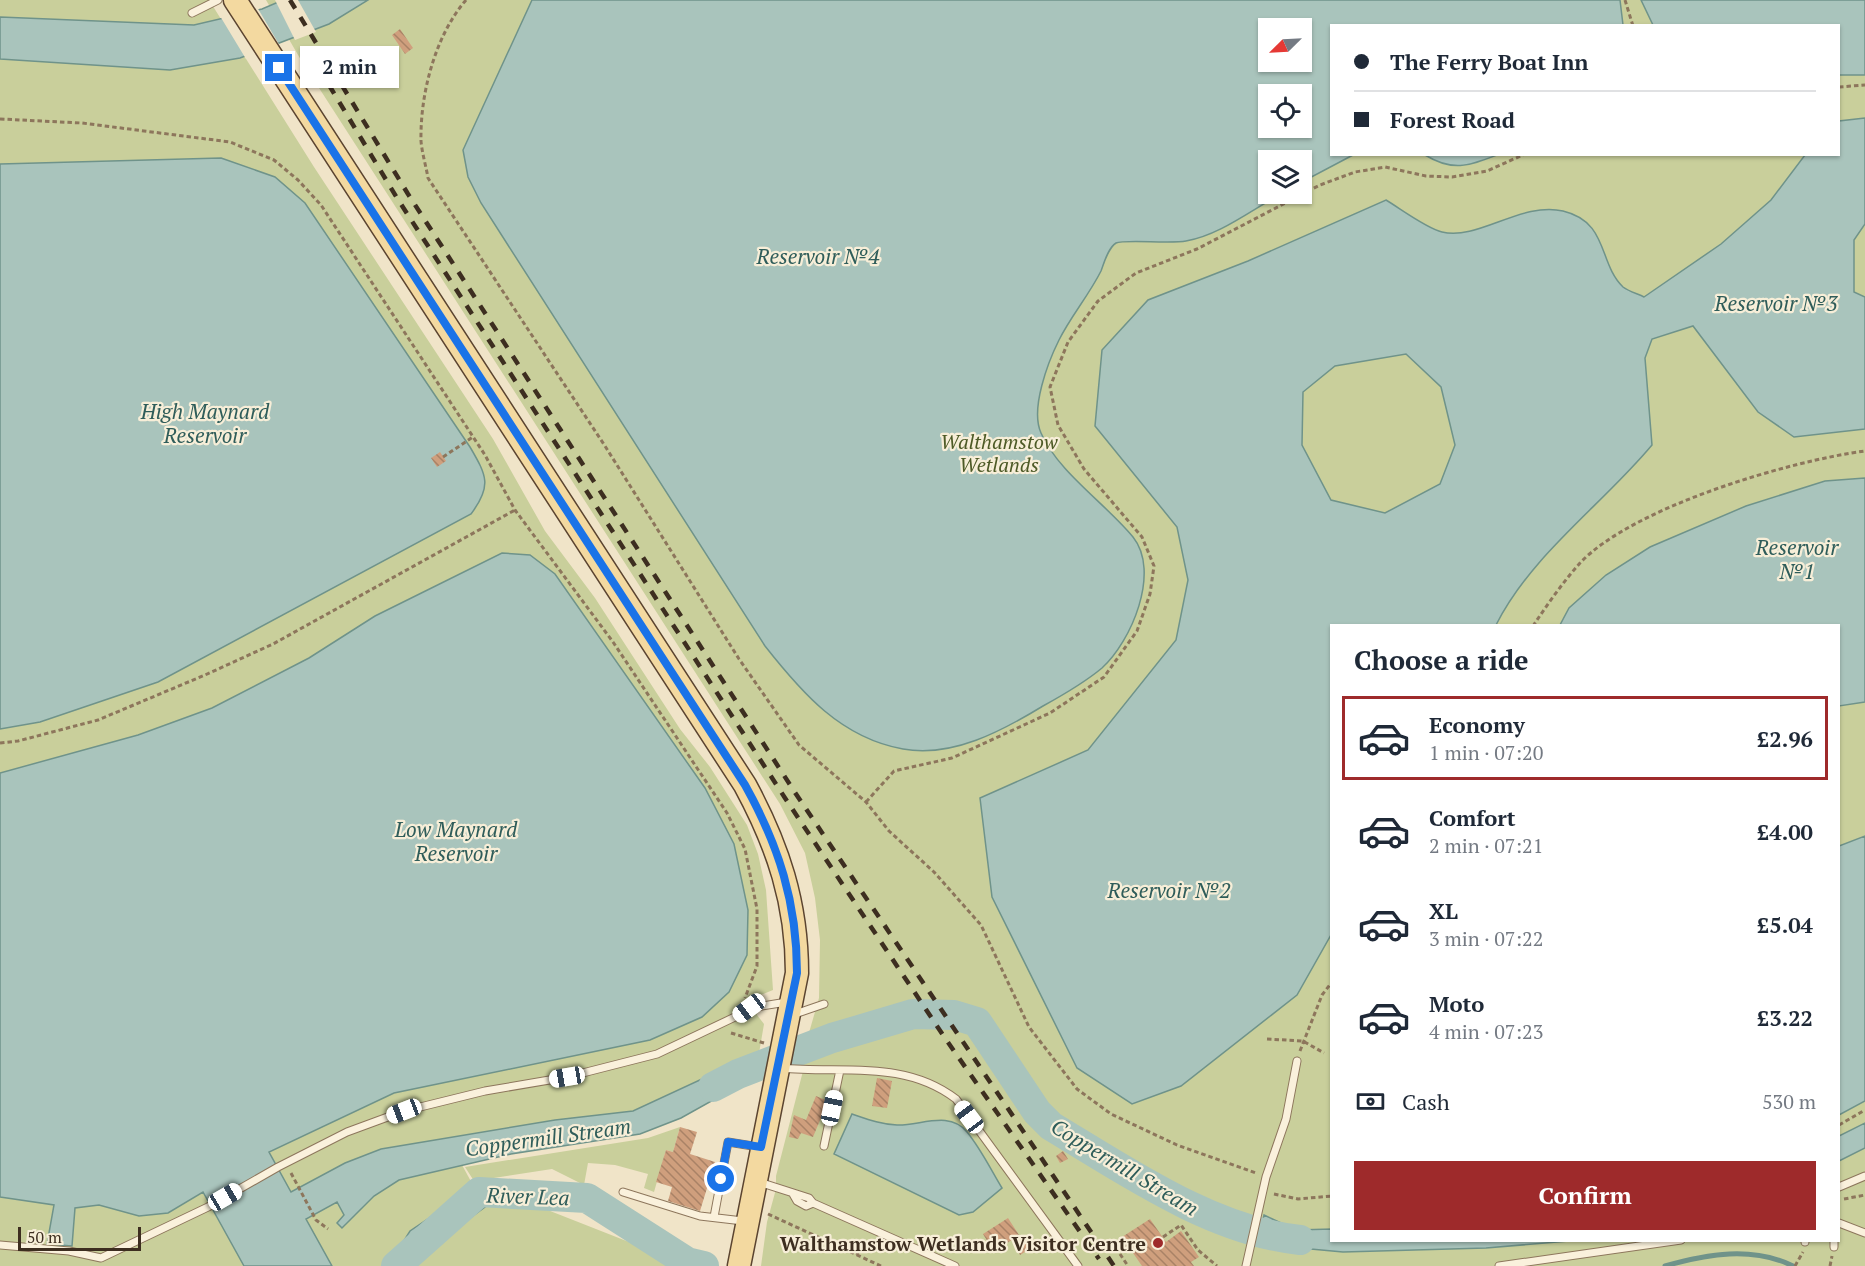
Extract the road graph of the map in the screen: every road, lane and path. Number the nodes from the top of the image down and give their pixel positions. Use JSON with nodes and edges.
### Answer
{"nodes":[{"id":1,"x":218,"y":0,"type":"edge"},
{"id":2,"x":236,"y":0,"type":"edge"},
{"id":3,"x":466,"y":0,"type":"edge"},
{"id":4,"x":1625,"y":0,"type":"edge"},
{"id":5,"x":192,"y":13,"type":"dead end"},
{"id":6,"x":1632,"y":24,"type":"edge"},
{"id":7,"x":1865,"y":85,"type":"edge"},
{"id":8,"x":1840,"y":87,"type":"edge"},
{"id":9,"x":0,"y":119,"type":"edge"},
{"id":10,"x":1521,"y":156,"type":"edge"},
{"id":11,"x":473,"y":437,"type":"junction"},
{"id":12,"x":1865,"y":451,"type":"edge"},
{"id":13,"x":443,"y":457,"type":"dead end"},
{"id":14,"x":515,"y":510,"type":"junction"},
{"id":15,"x":1534,"y":624,"type":"edge"},
{"id":16,"x":0,"y":743,"type":"edge"},
{"id":17,"x":866,"y":802,"type":"junction"},
{"id":18,"x":1330,"y":985,"type":"edge"},
{"id":19,"x":824,"y":1004,"type":"dead end"},
{"id":20,"x":791,"y":1009,"type":"junction"},
{"id":21,"x":738,"y":1016,"type":"junction"},
{"id":22,"x":712,"y":1028,"type":"junction"},
{"id":23,"x":1267,"y":1039,"type":"dead end"},
{"id":24,"x":1304,"y":1041,"type":"junction"},
{"id":25,"x":775,"y":1043,"type":"junction"},
{"id":26,"x":1324,"y":1053,"type":"dead end"},
{"id":27,"x":1297,"y":1061,"type":"dead end"},
{"id":28,"x":840,"y":1070,"type":"junction"},
{"id":29,"x":784,"y":1075,"type":"junction"},
{"id":30,"x":1865,"y":1110,"type":"edge"},
{"id":31,"x":1840,"y":1124,"type":"edge"},
{"id":32,"x":824,"y":1146,"type":"dead end"},
{"id":33,"x":761,"y":1147,"type":"junction"},
{"id":34,"x":1865,"y":1176,"type":"edge"},
{"id":35,"x":1266,"y":1177,"type":"junction"},
{"id":36,"x":754,"y":1180,"type":"junction"},
{"id":37,"x":296,"y":1184,"type":"dead end"},
{"id":38,"x":1840,"y":1187,"type":"edge"},
{"id":39,"x":623,"y":1192,"type":"dead end"},
{"id":40,"x":1263,"y":1192,"type":"junction"},
{"id":41,"x":1865,"y":1195,"type":"edge"},
{"id":42,"x":1330,"y":1196,"type":"edge"},
{"id":43,"x":1840,"y":1200,"type":"edge"},
{"id":44,"x":769,"y":1215,"type":"dead end"},
{"id":45,"x":714,"y":1217,"type":"junction"},
{"id":46,"x":746,"y":1221,"type":"junction"},
{"id":47,"x":1840,"y":1223,"type":"edge"},
{"id":48,"x":328,"y":1229,"type":"dead end"},
{"id":49,"x":1865,"y":1233,"type":"edge"},
{"id":50,"x":1163,"y":1237,"type":"dead end"},
{"id":51,"x":1667,"y":1242,"type":"edge"},
{"id":52,"x":1127,"y":1244,"type":"dead end"},
{"id":53,"x":0,"y":1245,"type":"edge"},
{"id":54,"x":860,"y":1247,"type":"dead end"},
{"id":55,"x":857,"y":1255,"type":"junction"},
{"id":56,"x":101,"y":1258,"type":"junction"},
{"id":57,"x":740,"y":1258,"type":"edge"},
{"id":58,"x":96,"y":1266,"type":"edge"},
{"id":59,"x":880,"y":1266,"type":"edge"},
{"id":60,"x":954,"y":1266,"type":"edge"},
{"id":61,"x":1078,"y":1266,"type":"edge"},
{"id":62,"x":1128,"y":1266,"type":"edge"},
{"id":63,"x":1217,"y":1266,"type":"edge"},
{"id":64,"x":1246,"y":1266,"type":"edge"},
{"id":65,"x":1498,"y":1266,"type":"edge"}],
"edges":[{"from":1,"to":5,"type":"lane"},
{"from":2,"to":20,"type":"main road"},
{"from":3,"to":17,"type":"path"},
{"from":4,"to":6,"type":"path"},
{"from":7,"to":8,"type":"path"},
{"from":9,"to":11,"type":"path"},
{"from":10,"to":17,"type":"path"},
{"from":11,"to":13,"type":"path","bridge":true},
{"from":11,"to":14,"type":"path"},
{"from":12,"to":15,"type":"path"},
{"from":14,"to":16,"type":"path"},
{"from":14,"to":21,"type":"path"},
{"from":17,"to":35,"type":"path"},
{"from":18,"to":24,"type":"path"},
{"from":19,"to":20,"type":"lane"},
{"from":20,"to":21,"type":"lane"},
{"from":20,"to":25,"type":"main road"},
{"from":21,"to":22,"type":"lane"},
{"from":22,"to":25,"type":"path"},
{"from":22,"to":56,"type":"lane"},
{"from":23,"to":24,"type":"path"},
{"from":24,"to":26,"type":"path"},
{"from":25,"to":29,"type":"main road"},
{"from":27,"to":35,"type":"lane"},
{"from":28,"to":29,"type":"lane"},
{"from":28,"to":32,"type":"lane"},
{"from":28,"to":61,"type":"lane"},
{"from":29,"to":33,"type":"main road"},
{"from":30,"to":31,"type":"path"},
{"from":33,"to":36,"type":"main road"},
{"from":33,"to":45,"type":"lane"},
{"from":34,"to":38,"type":"lane"},
{"from":35,"to":40,"type":"lane"},
{"from":36,"to":46,"type":"main road"},
{"from":36,"to":60,"type":"lane"},
{"from":37,"to":48,"type":"path"},
{"from":39,"to":45,"type":"lane"},
{"from":40,"to":42,"type":"path"},
{"from":40,"to":64,"type":"lane"},
{"from":41,"to":43,"type":"path"},
{"from":44,"to":55,"type":"path"},
{"from":45,"to":46,"type":"lane"},
{"from":46,"to":57,"type":"main road"},
{"from":47,"to":49,"type":"lane"},
{"from":50,"to":63,"type":"path"},
{"from":51,"to":65,"type":"lane"},
{"from":52,"to":62,"type":"path"},
{"from":53,"to":56,"type":"lane"},
{"from":54,"to":55,"type":"path"},
{"from":55,"to":59,"type":"path"},
{"from":56,"to":58,"type":"lane"}]}
